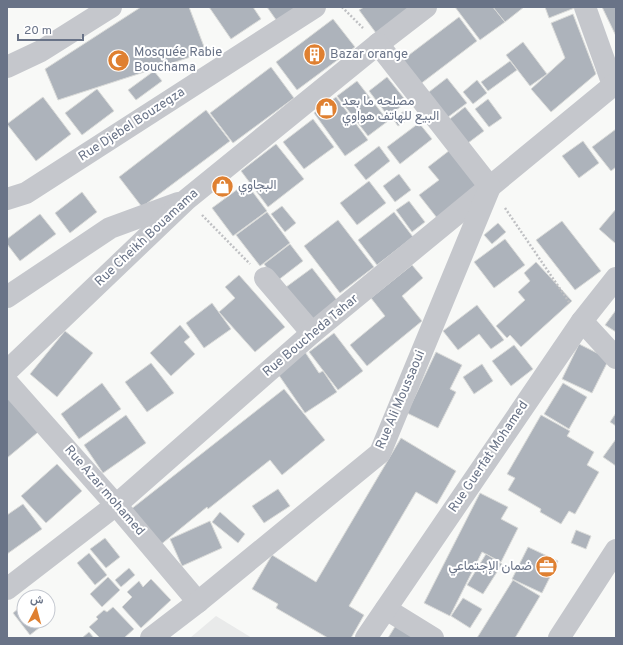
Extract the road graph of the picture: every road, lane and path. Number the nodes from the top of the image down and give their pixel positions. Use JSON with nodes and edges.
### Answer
{"nodes":[{"id":1,"x":111,"y":7,"type":"edge"},
{"id":2,"x":315,"y":7,"type":"edge"},
{"id":3,"x":342,"y":7,"type":"edge"},
{"id":4,"x":426,"y":7,"type":"edge"},
{"id":5,"x":585,"y":7,"type":"edge"},
{"id":6,"x":378,"y":44,"type":"junction"},
{"id":7,"x":7,"y":66,"type":"edge"},
{"id":8,"x":615,"y":84,"type":"edge"},
{"id":9,"x":490,"y":186,"type":"junction"},
{"id":10,"x":7,"y":199,"type":"edge"},
{"id":11,"x":186,"y":200,"type":"junction"},
{"id":12,"x":264,"y":278,"type":"joint"},
{"id":13,"x":616,"y":278,"type":"edge"},
{"id":14,"x":7,"y":297,"type":"edge"},
{"id":15,"x":582,"y":321,"type":"junction"},
{"id":16,"x":312,"y":333,"type":"junction"},
{"id":17,"x":616,"y":358,"type":"edge"},
{"id":18,"x":7,"y":371,"type":"edge"},
{"id":19,"x":7,"y":382,"type":"edge"},
{"id":20,"x":116,"y":505,"type":"junction"},
{"id":21,"x":616,"y":550,"type":"edge"},
{"id":22,"x":7,"y":589,"type":"edge"},
{"id":23,"x":198,"y":602,"type":"junction"},
{"id":24,"x":386,"y":609,"type":"junction"},
{"id":25,"x":151,"y":638,"type":"edge"},
{"id":26,"x":366,"y":638,"type":"edge"},
{"id":27,"x":433,"y":638,"type":"edge"},
{"id":28,"x":559,"y":638,"type":"edge"}],
"edges":[{"from":1,"to":7,"type":"street"},
{"from":2,"to":10,"type":"street","name":"Rue Djebel Bouzegza"},
{"from":3,"to":6,"type":"path"},
{"from":4,"to":6,"type":"street","name":"Rue Cheikh Bouamama"},
{"from":5,"to":8,"type":"street"},
{"from":6,"to":9,"type":"street"},
{"from":6,"to":11,"type":"street","name":"Rue Cheikh Bouamama"},
{"from":8,"to":9,"type":"street","name":"Rue Boucheda Tahar"},
{"from":9,"to":15,"type":"path"},
{"from":9,"to":16,"type":"street","name":"Rue Boucheda Tahar"},
{"from":9,"to":23,"type":"street","name":"Rue Ali Moussaoui"},
{"from":11,"to":12,"type":"path"},
{"from":11,"to":14,"type":"street"},
{"from":11,"to":18,"type":"street","name":"Rue Cheikh Bouamama"},
{"from":12,"to":16,"type":"street"},
{"from":13,"to":15,"type":"street","name":"Rue Guerfat Mohamed"},
{"from":15,"to":17,"type":"street"},
{"from":15,"to":24,"type":"street","name":"Rue Guerfat Mohamed"},
{"from":16,"to":20,"type":"street","name":"Rue Boucheda Tahar"},
{"from":19,"to":20,"type":"street","name":"Rue Azar mohamed"},
{"from":20,"to":22,"type":"street","name":"Rue Boucheda Tahar"},
{"from":20,"to":23,"type":"street","name":"Rue Azar mohamed"},
{"from":21,"to":28,"type":"street"},
{"from":23,"to":25,"type":"street","name":"Rue Ali Moussaoui"},
{"from":24,"to":26,"type":"street","name":"Rue Guerfat Mohamed"},
{"from":24,"to":27,"type":"street"}]}
